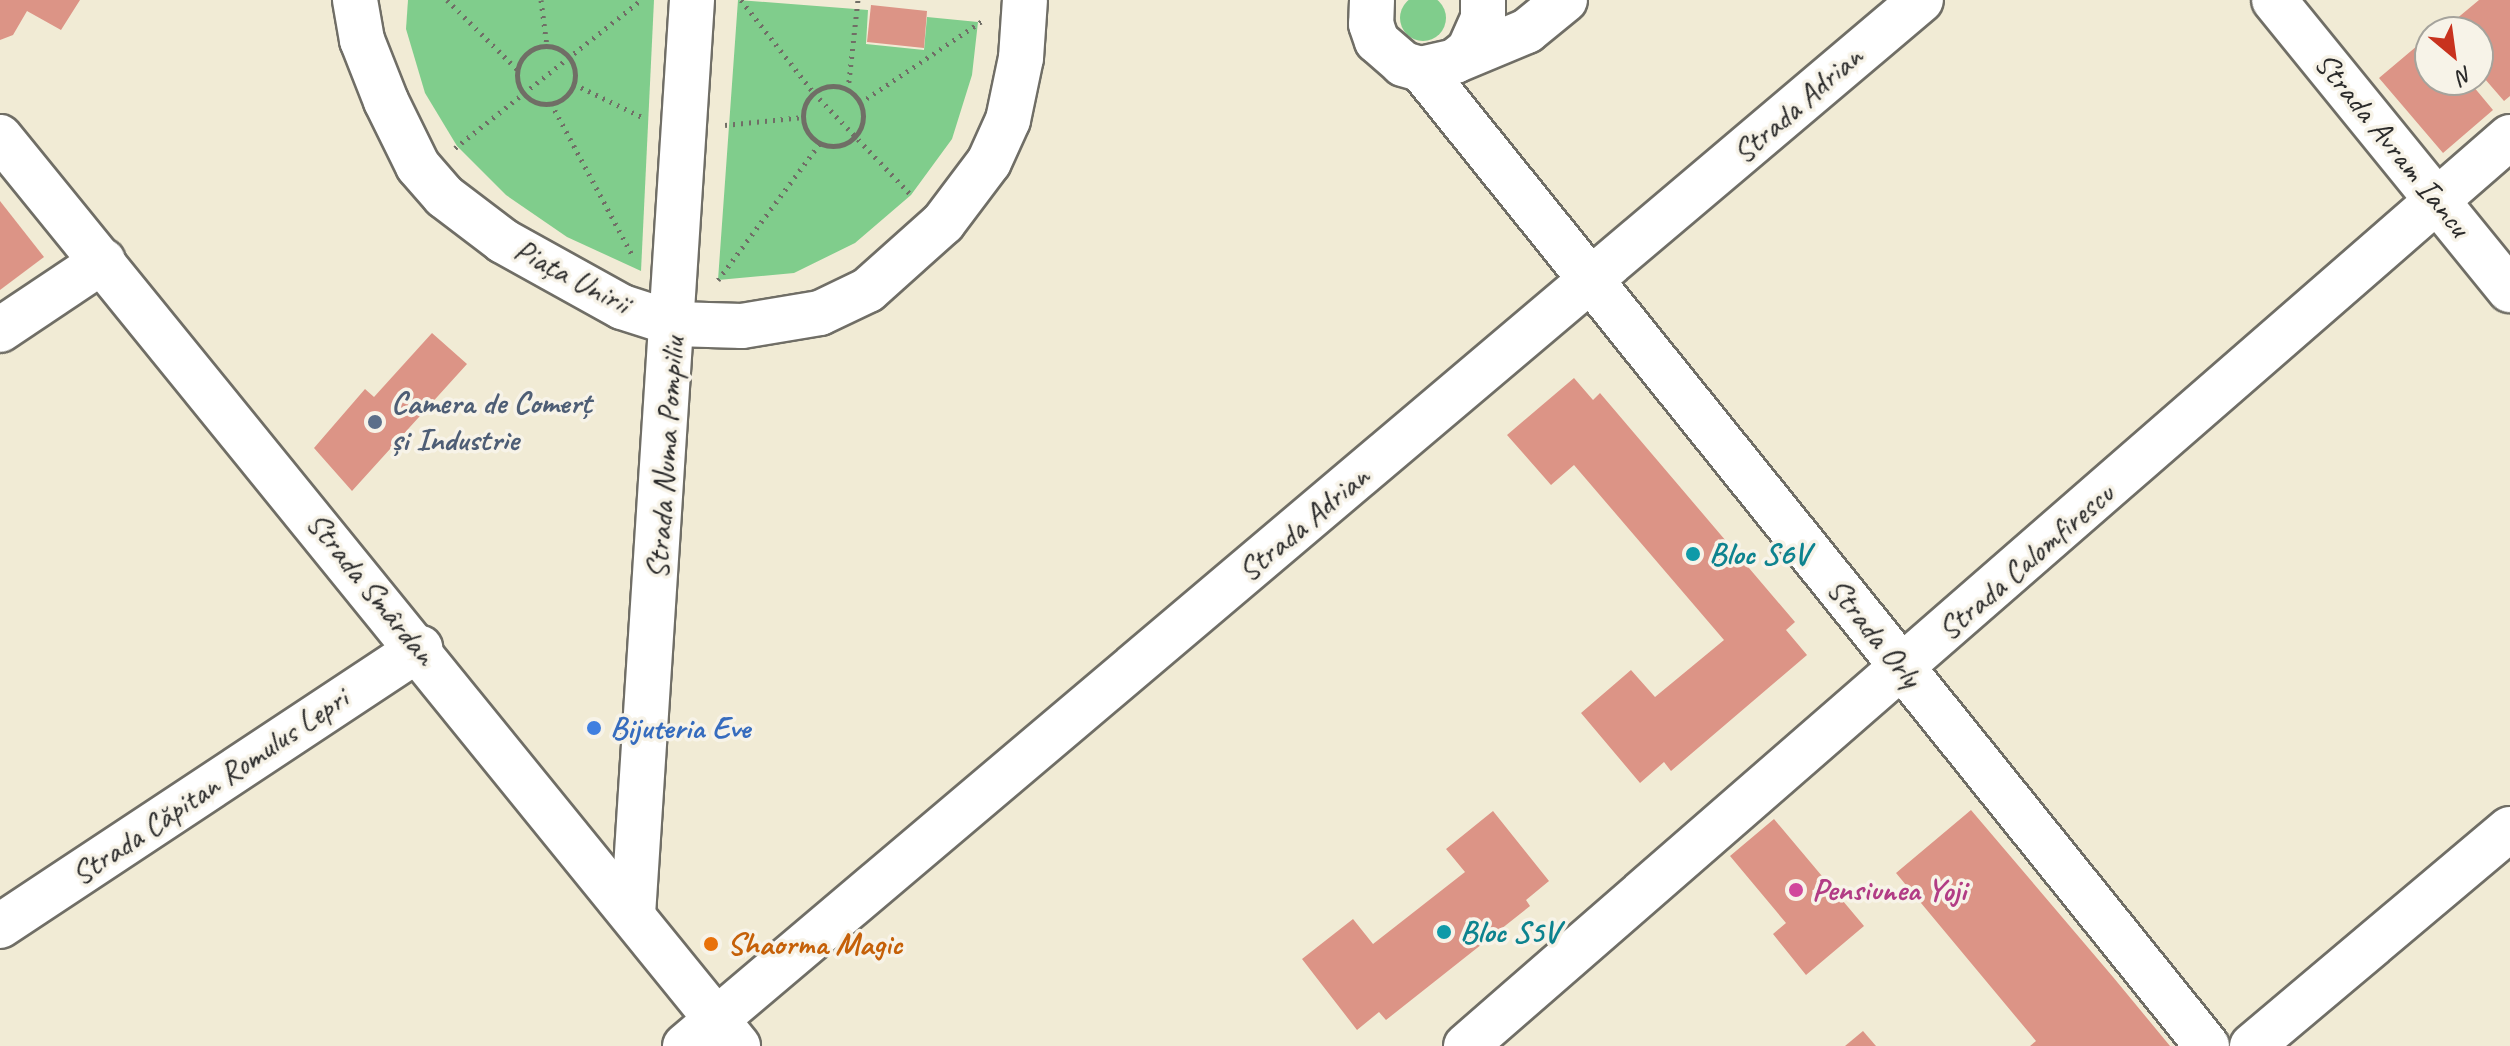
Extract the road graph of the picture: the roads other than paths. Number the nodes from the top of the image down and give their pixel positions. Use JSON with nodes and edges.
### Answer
{"nodes":[{"id":1,"x":355,"y":0,"type":"edge"},
{"id":2,"x":692,"y":0,"type":"edge"},
{"id":3,"x":1372,"y":0,"type":"edge"},
{"id":4,"x":1483,"y":0,"type":"edge"},
{"id":5,"x":1565,"y":0,"type":"edge"},
{"id":6,"x":1921,"y":0,"type":"edge"},
{"id":7,"x":2274,"y":0,"type":"edge"},
{"id":8,"x":1024,"y":9,"type":"edge"},
{"id":9,"x":1438,"y":65,"type":"junction"},
{"id":10,"x":0,"y":137,"type":"edge"},
{"id":11,"x":2510,"y":137,"type":"edge"},
{"id":12,"x":2436,"y":200,"type":"junction"},
{"id":13,"x":103,"y":261,"type":"junction"},
{"id":14,"x":1589,"y":284,"type":"junction"},
{"id":15,"x":2510,"y":290,"type":"edge"},
{"id":16,"x":675,"y":324,"type":"junction"},
{"id":17,"x":0,"y":330,"type":"edge"},
{"id":18,"x":420,"y":648,"type":"junction"},
{"id":19,"x":1904,"y":669,"type":"junction"},
{"id":20,"x":2510,"y":829,"type":"edge"},
{"id":21,"x":633,"y":915,"type":"junction"},
{"id":22,"x":0,"y":926,"type":"edge"},
{"id":23,"x":713,"y":1037,"type":"edge"},
{"id":24,"x":1466,"y":1046,"type":"edge"},
{"id":25,"x":2207,"y":1046,"type":"edge"},
{"id":26,"x":2252,"y":1046,"type":"edge"}],
"edges":[{"from":1,"to":16,"type":"street","name":"Piața Unirii"},
{"from":2,"to":16,"type":"street","name":"Strada Numa Pompiliu"},
{"from":3,"to":9,"type":"street"},
{"from":4,"to":9,"type":"street"},
{"from":5,"to":9,"type":"street"},
{"from":6,"to":14,"type":"street","name":"Strada Adrian"},
{"from":7,"to":12,"type":"street","name":"Strada Avram Iancu"},
{"from":8,"to":16,"type":"street","name":"Piața Unirii"},
{"from":9,"to":14,"type":"street","name":"Strada Orly"},
{"from":10,"to":13,"type":"street","name":"Strada Smârdan"},
{"from":11,"to":12,"type":"street","name":"Strada Calomfirescu"},
{"from":12,"to":15,"type":"street","name":"Strada Avram Iancu"},
{"from":12,"to":19,"type":"street","name":"Strada Calomfirescu"},
{"from":13,"to":17,"type":"street"},
{"from":13,"to":18,"type":"street","name":"Strada Smârdan"},
{"from":14,"to":19,"type":"street","name":"Strada Orly"},
{"from":14,"to":23,"type":"street","name":"Strada Adrian"},
{"from":16,"to":21,"type":"street","name":"Strada Numa Pompiliu"},
{"from":18,"to":21,"type":"street","name":"Strada Smârdan"},
{"from":18,"to":22,"type":"street","name":"Strada Căpitan Romulus Lepri"},
{"from":19,"to":24,"type":"street","name":"Strada Calomfirescu"},
{"from":19,"to":25,"type":"street","name":"Strada Orly"},
{"from":20,"to":26,"type":"street"},
{"from":21,"to":23,"type":"street","name":"Strada Smârdan"}]}
